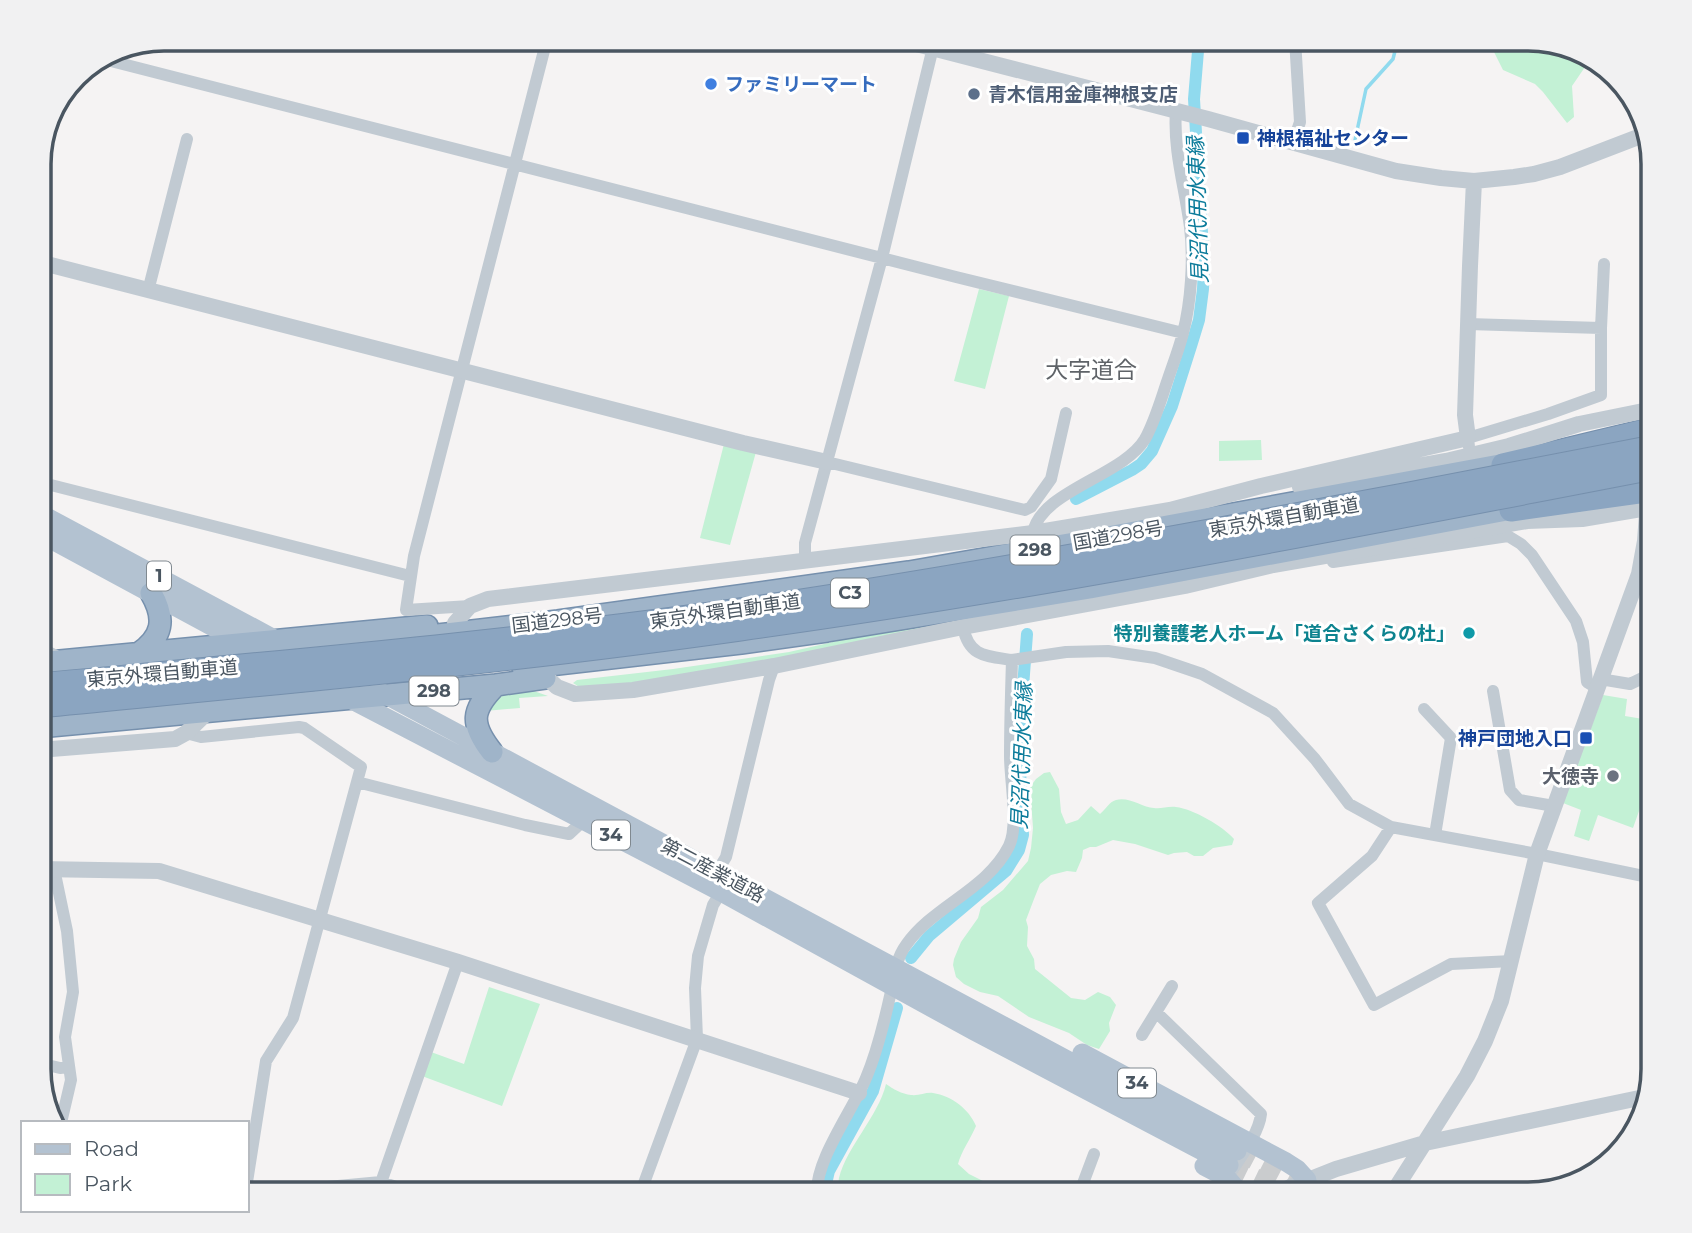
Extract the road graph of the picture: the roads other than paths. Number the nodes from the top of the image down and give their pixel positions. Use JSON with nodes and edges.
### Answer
{"nodes":[{"id":1,"x":544,"y":51,"type":"edge"},
{"id":2,"x":932,"y":51,"type":"edge"},
{"id":3,"x":963,"y":51,"type":"edge"},
{"id":4,"x":1296,"y":51,"type":"edge"},
{"id":5,"x":116,"y":62,"type":"edge"},
{"id":6,"x":1180,"y":112,"type":"junction"},
{"id":7,"x":1638,"y":137,"type":"edge"},
{"id":8,"x":187,"y":139,"type":"dead end"},
{"id":9,"x":1293,"y":143,"type":"junction"},
{"id":10,"x":514,"y":164,"type":"junction"},
{"id":11,"x":1474,"y":181,"type":"junction"},
{"id":12,"x":882,"y":258,"type":"junction"},
{"id":13,"x":1604,"y":264,"type":"dead end"},
{"id":14,"x":51,"y":265,"type":"edge"},
{"id":15,"x":148,"y":291,"type":"junction"},
{"id":16,"x":1468,"y":324,"type":"junction"},
{"id":17,"x":1601,"y":327,"type":"junction"},
{"id":18,"x":1183,"y":333,"type":"junction"},
{"id":19,"x":461,"y":371,"type":"junction"},
{"id":20,"x":1066,"y":413,"type":"dead end"},
{"id":21,"x":1641,"y":421,"type":"edge"},
{"id":22,"x":1641,"y":424,"type":"edge"},
{"id":23,"x":1469,"y":442,"type":"junction"},
{"id":24,"x":1641,"y":450,"type":"edge"},
{"id":25,"x":827,"y":462,"type":"junction"},
{"id":26,"x":1503,"y":465,"type":"joint"},
{"id":27,"x":1641,"y":470,"type":"edge"},
{"id":28,"x":51,"y":485,"type":"edge"},
{"id":29,"x":1641,"y":499,"type":"edge"},
{"id":30,"x":1641,"y":500,"type":"edge"},
{"id":31,"x":1171,"y":510,"type":"junction"},
{"id":32,"x":51,"y":519,"type":"edge"},
{"id":33,"x":1507,"y":526,"type":"junction"},
{"id":34,"x":1033,"y":533,"type":"junction"},
{"id":35,"x":51,"y":539,"type":"edge"},
{"id":36,"x":805,"y":561,"type":"junction"},
{"id":37,"x":1641,"y":563,"type":"edge"},
{"id":38,"x":1273,"y":565,"type":"junction"},
{"id":39,"x":411,"y":576,"type":"junction"},
{"id":40,"x":819,"y":584,"type":"junction"},
{"id":41,"x":151,"y":593,"type":"junction"},
{"id":42,"x":470,"y":606,"type":"junction"},
{"id":43,"x":961,"y":619,"type":"junction"},
{"id":44,"x":455,"y":624,"type":"junction"},
{"id":45,"x":827,"y":631,"type":"junction"},
{"id":46,"x":412,"y":638,"type":"dead end"},
{"id":47,"x":278,"y":640,"type":"junction"},
{"id":48,"x":244,"y":644,"type":"junction"},
{"id":49,"x":51,"y":654,"type":"edge"},
{"id":50,"x":143,"y":658,"type":"junction"},
{"id":51,"x":1012,"y":660,"type":"junction"},
{"id":52,"x":65,"y":661,"type":"junction"},
{"id":53,"x":51,"y":662,"type":"edge"},
{"id":54,"x":774,"y":666,"type":"junction"},
{"id":55,"x":51,"y":670,"type":"edge"},
{"id":56,"x":451,"y":675,"type":"dead end"},
{"id":57,"x":547,"y":678,"type":"junction"},
{"id":58,"x":1641,"y":679,"type":"edge"},
{"id":59,"x":51,"y":684,"type":"edge"},
{"id":60,"x":1598,"y":684,"type":"junction"},
{"id":61,"x":496,"y":685,"type":"junction"},
{"id":62,"x":1493,"y":691,"type":"dead end"},
{"id":63,"x":386,"y":695,"type":"junction"},
{"id":64,"x":351,"y":699,"type":"junction"},
{"id":65,"x":51,"y":704,"type":"edge"},
{"id":66,"x":172,"y":704,"type":"dead end"},
{"id":67,"x":1423,"y":709,"type":"dead end"},
{"id":68,"x":210,"y":710,"type":"junction"},
{"id":69,"x":51,"y":717,"type":"edge"},
{"id":70,"x":51,"y":726,"type":"edge"},
{"id":71,"x":186,"y":733,"type":"junction"},
{"id":72,"x":51,"y":749,"type":"edge"},
{"id":73,"x":492,"y":752,"type":"junction"},
{"id":74,"x":357,"y":782,"type":"junction"},
{"id":75,"x":1554,"y":806,"type":"junction"},
{"id":76,"x":584,"y":820,"type":"junction"},
{"id":77,"x":1391,"y":827,"type":"junction"},
{"id":78,"x":1435,"y":835,"type":"junction"},
{"id":79,"x":1537,"y":854,"type":"junction"},
{"id":80,"x":51,"y":869,"type":"edge"},
{"id":81,"x":716,"y":872,"type":"junction"},
{"id":82,"x":1641,"y":875,"type":"edge"},
{"id":83,"x":51,"y":885,"type":"edge"},
{"id":84,"x":721,"y":892,"type":"junction"},
{"id":85,"x":321,"y":920,"type":"junction"},
{"id":86,"x":1512,"y":961,"type":"junction"},
{"id":87,"x":458,"y":962,"type":"junction"},
{"id":88,"x":894,"y":977,"type":"junction"},
{"id":89,"x":1172,"y":986,"type":"dead end"},
{"id":90,"x":1156,"y":1012,"type":"junction"},
{"id":91,"x":1142,"y":1035,"type":"dead end"},
{"id":92,"x":697,"y":1039,"type":"junction"},
{"id":93,"x":51,"y":1066,"type":"edge"},
{"id":94,"x":69,"y":1068,"type":"junction"},
{"id":95,"x":859,"y":1093,"type":"junction"},
{"id":96,"x":1637,"y":1099,"type":"edge"},
{"id":97,"x":62,"y":1119,"type":"edge"},
{"id":98,"x":1425,"y":1143,"type":"junction"},
{"id":99,"x":1094,"y":1154,"type":"dead end"},
{"id":100,"x":1236,"y":1159,"type":"junction"},
{"id":101,"x":248,"y":1176,"type":"edge"},
{"id":102,"x":1307,"y":1180,"type":"junction"},
{"id":103,"x":381,"y":1182,"type":"edge"},
{"id":104,"x":645,"y":1182,"type":"edge"},
{"id":105,"x":818,"y":1182,"type":"edge"},
{"id":106,"x":1084,"y":1182,"type":"edge"},
{"id":107,"x":1239,"y":1182,"type":"edge"},
{"id":108,"x":1302,"y":1182,"type":"edge"},
{"id":109,"x":1400,"y":1182,"type":"edge"}],
"edges":[{"from":1,"to":10,"type":"street"},
{"from":2,"to":12,"type":"street"},
{"from":3,"to":6,"type":"street"},
{"from":4,"to":9,"type":"street"},
{"from":5,"to":10,"type":"street"},
{"from":6,"to":9,"type":"street"},
{"from":6,"to":18,"type":"street"},
{"from":7,"to":11,"type":"street"},
{"from":8,"to":15,"type":"street"},
{"from":9,"to":11,"type":"street"},
{"from":10,"to":12,"type":"street"},
{"from":10,"to":19,"type":"street"},
{"from":11,"to":16,"type":"street"},
{"from":12,"to":18,"type":"street"},
{"from":12,"to":25,"type":"street"},
{"from":13,"to":17,"type":"street"},
{"from":14,"to":15,"type":"street"},
{"from":15,"to":19,"type":"street"},
{"from":16,"to":17,"type":"street"},
{"from":16,"to":23,"type":"street"},
{"from":17,"to":23,"type":"street"},
{"from":18,"to":34,"type":"street"},
{"from":19,"to":25,"type":"street"},
{"from":19,"to":39,"type":"street"},
{"from":20,"to":25,"type":"street"},
{"from":21,"to":31,"type":"street"},
{"from":22,"to":26,"type":"highway"},
{"from":23,"to":31,"type":"street"},
{"from":24,"to":59,"type":"highway","name":"東京外環自動車道","number":"C3","bridge":true},
{"from":25,"to":36,"type":"street"},
{"from":26,"to":40,"type":"highway","name":"国道298号","number":"298"},
{"from":27,"to":65,"type":"highway","name":"東京外環自動車道","number":"C3","bridge":true},
{"from":28,"to":39,"type":"street"},
{"from":29,"to":33,"type":"highway"},
{"from":30,"to":38,"type":"street"},
{"from":31,"to":34,"type":"street"},
{"from":32,"to":47,"type":"main road","name":"第二産業道路","number":"1"},
{"from":33,"to":38,"type":"street"},
{"from":33,"to":45,"type":"highway","number":"298"},
{"from":33,"to":60,"type":"street"},
{"from":34,"to":36,"type":"street"},
{"from":35,"to":41,"type":"main road","name":"第二産業道路","number":"1"},
{"from":36,"to":42,"type":"street"},
{"from":37,"to":60,"type":"street"},
{"from":38,"to":43,"type":"street"},
{"from":39,"to":42,"type":"street"},
{"from":40,"to":44,"type":"highway","number":"298"},
{"from":40,"to":46,"type":"highway","name":"国道298号","number":"298"},
{"from":41,"to":48,"type":"main road","name":"第二産業道路","number":"1"},
{"from":41,"to":50,"type":"highway"},
{"from":42,"to":44,"type":"street"},
{"from":43,"to":51,"type":"street"},
{"from":43,"to":54,"type":"street"},
{"from":44,"to":47,"type":"highway","number":"298"},
{"from":45,"to":56,"type":"highway","number":"298"},
{"from":45,"to":57,"type":"highway","number":"298"},
{"from":47,"to":48,"type":"highway","number":"298"},
{"from":47,"to":63,"type":"main road","name":"第二産業道路","number":"34"},
{"from":48,"to":50,"type":"highway","number":"298"},
{"from":48,"to":64,"type":"main road","name":"第二産業道路","number":"34"},
{"from":49,"to":52,"type":"street"},
{"from":50,"to":52,"type":"highway","number":"298"},
{"from":50,"to":55,"type":"highway","number":"298"},
{"from":51,"to":77,"type":"street"},
{"from":51,"to":88,"type":"street"},
{"from":52,"to":53,"type":"highway","number":"298"},
{"from":54,"to":57,"type":"street"},
{"from":54,"to":81,"type":"street"},
{"from":57,"to":61,"type":"highway","number":"298"},
{"from":58,"to":60,"type":"street"},
{"from":60,"to":75,"type":"street"},
{"from":61,"to":63,"type":"highway","number":"298"},
{"from":61,"to":73,"type":"highway"},
{"from":62,"to":75,"type":"street"},
{"from":63,"to":64,"type":"highway","number":"298"},
{"from":63,"to":73,"type":"main road","name":"第二産業道路","number":"34"},
{"from":64,"to":68,"type":"highway","number":"298"},
{"from":64,"to":76,"type":"main road","name":"第二産業道路","number":"34"},
{"from":66,"to":69,"type":"highway"},
{"from":67,"to":78,"type":"street"},
{"from":68,"to":70,"type":"highway","number":"298"},
{"from":68,"to":71,"type":"street"},
{"from":71,"to":72,"type":"street"},
{"from":71,"to":74,"type":"street"},
{"from":73,"to":81,"type":"main road","name":"第二産業道路","number":"34"},
{"from":74,"to":76,"type":"street"},
{"from":74,"to":85,"type":"street"},
{"from":75,"to":79,"type":"street"},
{"from":76,"to":84,"type":"main road","name":"第二産業道路","number":"34"},
{"from":77,"to":78,"type":"street"},
{"from":77,"to":86,"type":"street"},
{"from":78,"to":79,"type":"street"},
{"from":79,"to":82,"type":"street"},
{"from":79,"to":86,"type":"street"},
{"from":80,"to":85,"type":"street"},
{"from":81,"to":88,"type":"main road","name":"第二産業道路","number":"34"},
{"from":83,"to":94,"type":"street"},
{"from":84,"to":88,"type":"main road","name":"第二産業道路","number":"34"},
{"from":84,"to":92,"type":"street"},
{"from":85,"to":87,"type":"street"},
{"from":85,"to":101,"type":"street"},
{"from":86,"to":98,"type":"street"},
{"from":87,"to":92,"type":"street"},
{"from":87,"to":103,"type":"street"},
{"from":88,"to":95,"type":"street"},
{"from":88,"to":100,"type":"main road","name":"第二産業道路","number":"34"},
{"from":88,"to":100,"type":"main road","name":"第二産業道路","number":"34"},
{"from":89,"to":90,"type":"street"},
{"from":90,"to":91,"type":"street"},
{"from":90,"to":100,"type":"street"},
{"from":92,"to":95,"type":"street"},
{"from":92,"to":104,"type":"street"},
{"from":93,"to":94,"type":"street"},
{"from":94,"to":97,"type":"street"},
{"from":95,"to":105,"type":"street"},
{"from":96,"to":98,"type":"street"},
{"from":98,"to":102,"type":"street"},
{"from":98,"to":109,"type":"street"},
{"from":99,"to":106,"type":"street"},
{"from":100,"to":102,"type":"main road","number":"34"},
{"from":100,"to":107,"type":"main road","number":"34"},
{"from":102,"to":108,"type":"street"}]}
